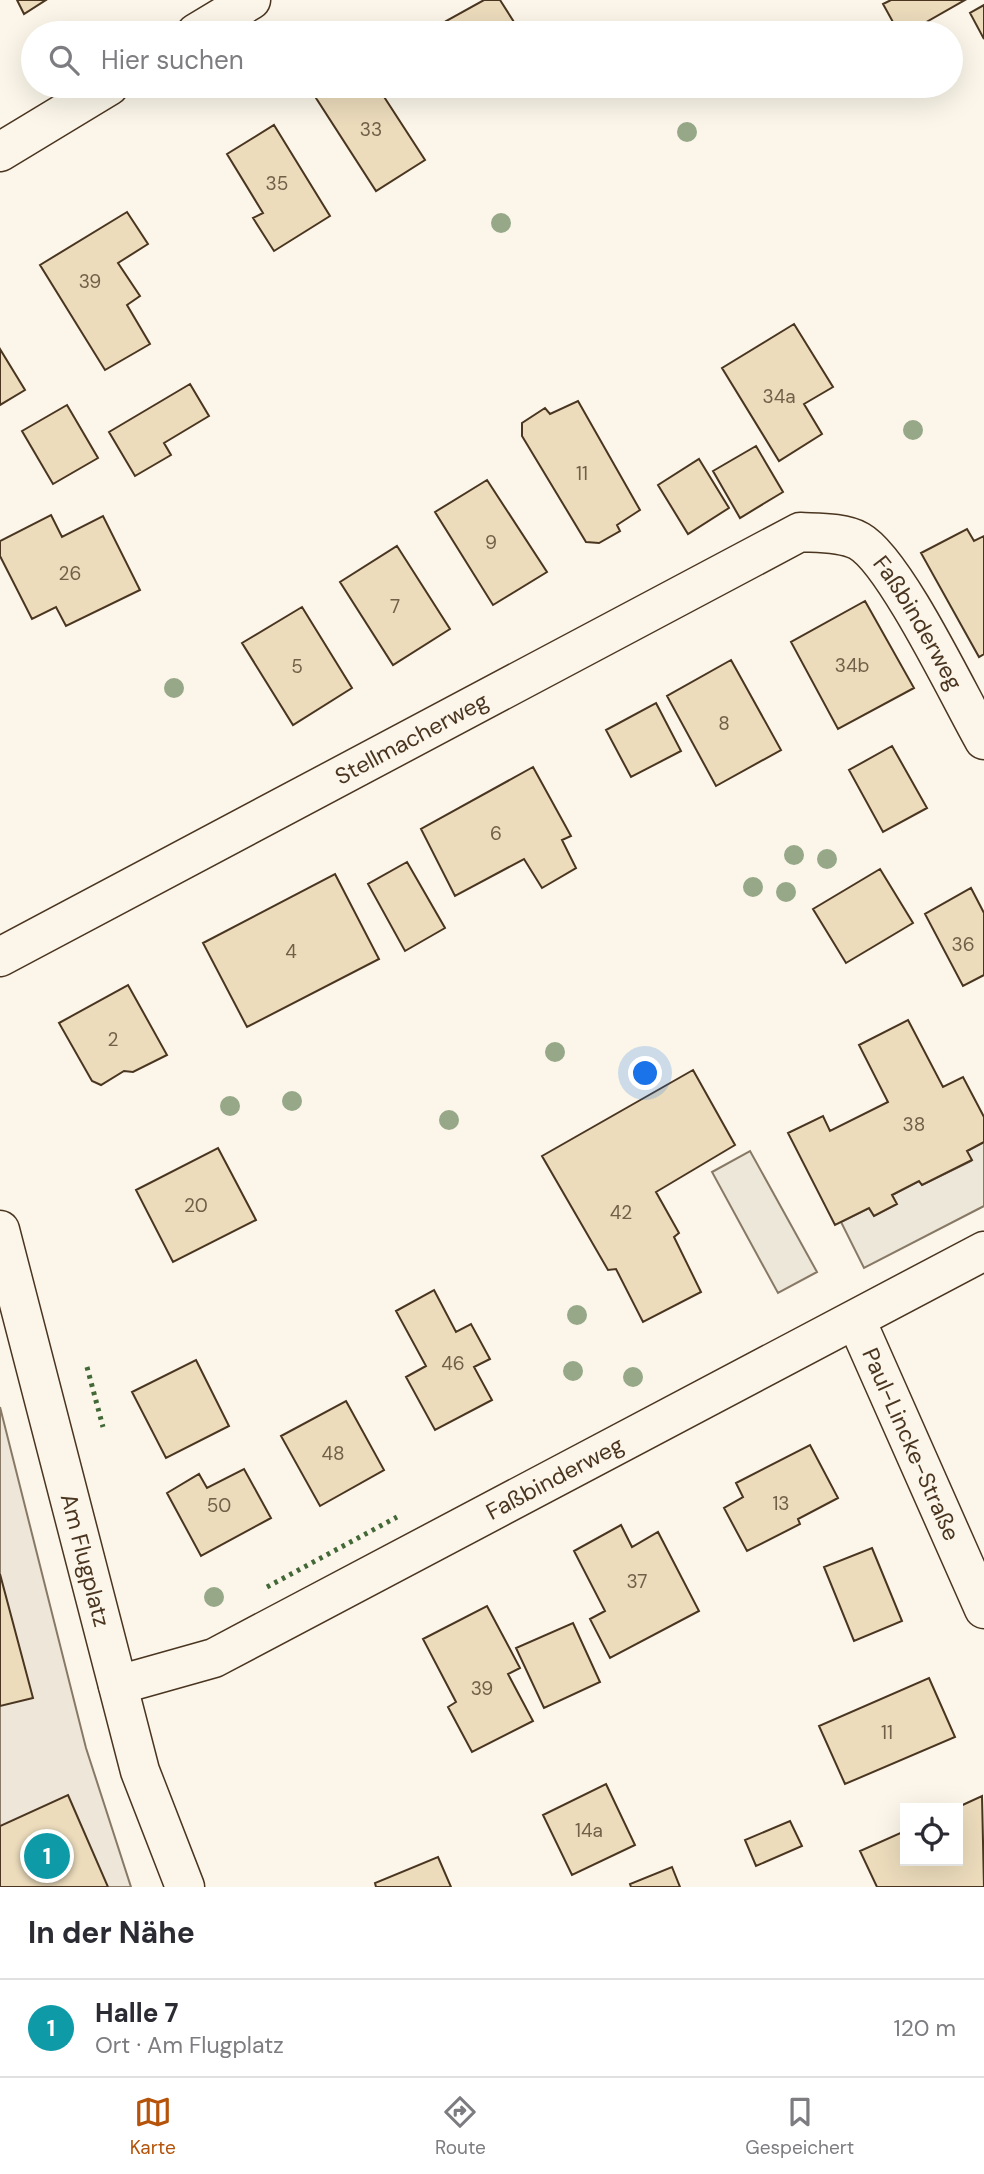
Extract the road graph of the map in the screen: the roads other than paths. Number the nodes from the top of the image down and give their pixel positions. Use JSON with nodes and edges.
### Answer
{"nodes":[{"id":1,"x":251,"y":0,"type":"edge"},
{"id":2,"x":216,"y":21,"type":"edge"},
{"id":3,"x":89,"y":98,"type":"edge"},
{"id":4,"x":0,"y":152,"type":"edge"},
{"id":5,"x":827,"y":533,"type":"joint"},
{"id":6,"x":984,"y":740,"type":"edge"},
{"id":7,"x":0,"y":957,"type":"edge"},
{"id":8,"x":0,"y":1230,"type":"edge"},
{"id":9,"x":984,"y":1251,"type":"edge"},
{"id":10,"x":856,"y":1320,"type":"junction"},
{"id":11,"x":984,"y":1609,"type":"edge"},
{"id":12,"x":118,"y":1685,"type":"junction"},
{"id":13,"x":185,"y":1887,"type":"edge"}],
"edges":[{"from":1,"to":2,"type":"street"},
{"from":3,"to":4,"type":"street"},
{"from":5,"to":6,"type":"street","name":"Faßbinderweg"},
{"from":5,"to":7,"type":"street","name":"Stellmacherweg"},
{"from":8,"to":12,"type":"street","name":"Am Flugplatz"},
{"from":9,"to":10,"type":"street","name":"Faßbinderweg"},
{"from":10,"to":11,"type":"street","name":"Paul-Lincke-Straße"},
{"from":10,"to":12,"type":"street","name":"Faßbinderweg"},
{"from":12,"to":13,"type":"street","name":"Am Flugplatz"}]}
